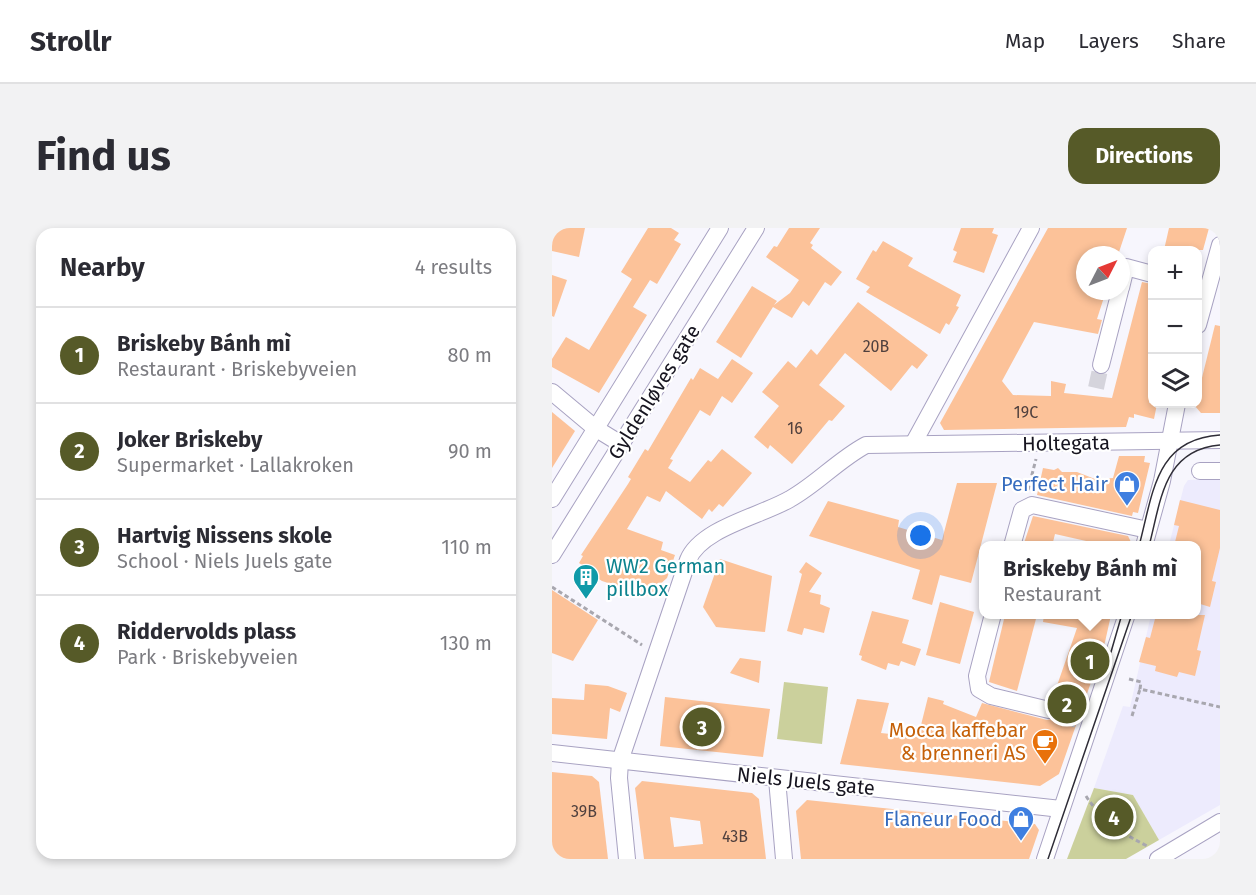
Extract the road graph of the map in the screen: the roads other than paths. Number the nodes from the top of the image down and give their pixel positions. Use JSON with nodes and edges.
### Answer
{"nodes":[{"id":1,"x":720,"y":228,"type":"edge"},
{"id":2,"x":756,"y":228,"type":"edge"},
{"id":3,"x":1031,"y":228,"type":"edge"},
{"id":4,"x":1220,"y":245,"type":"edge"},
{"id":5,"x":1130,"y":268,"type":"edge"},
{"id":6,"x":1148,"y":273,"type":"edge"},
{"id":7,"x":1202,"y":288,"type":"edge"},
{"id":8,"x":1118,"y":300,"type":"edge"},
{"id":9,"x":1101,"y":365,"type":"tunnel mouth"},
{"id":10,"x":552,"y":392,"type":"edge"},
{"id":11,"x":1176,"y":408,"type":"edge"},
{"id":12,"x":595,"y":428,"type":"junction"},
{"id":13,"x":1220,"y":440,"type":"edge"},
{"id":14,"x":1169,"y":441,"type":"junction"},
{"id":15,"x":621,"y":444,"type":"junction"},
{"id":16,"x":913,"y":444,"type":"junction"},
{"id":17,"x":1200,"y":471,"type":"dead end"},
{"id":18,"x":1220,"y":471,"type":"edge"},
{"id":19,"x":552,"y":499,"type":"edge"},
{"id":20,"x":1146,"y":538,"type":"edge"},
{"id":21,"x":1013,"y":541,"type":"edge"},
{"id":22,"x":552,"y":555,"type":"edge"},
{"id":23,"x":992,"y":619,"type":"edge"},
{"id":24,"x":1125,"y":619,"type":"edge"},
{"id":25,"x":1049,"y":710,"type":"tunnel mouth"},
{"id":26,"x":552,"y":753,"type":"edge"},
{"id":27,"x":620,"y":761,"type":"junction"},
{"id":28,"x":777,"y":779,"type":"junction"},
{"id":29,"x":1061,"y":809,"type":"junction"},
{"id":30,"x":1220,"y":822,"type":"edge"},
{"id":31,"x":1154,"y":853,"type":"edge"},
{"id":32,"x":627,"y":859,"type":"edge"},
{"id":33,"x":784,"y":859,"type":"edge"},
{"id":34,"x":1045,"y":859,"type":"edge"}],
"edges":[{"from":1,"to":12,"type":"street","name":"Gyldenløves gate"},
{"from":2,"to":15,"type":"street","name":"Gyldenløves gate"},
{"from":3,"to":16,"type":"street"},
{"from":4,"to":7,"type":"street"},
{"from":5,"to":6,"type":"street"},
{"from":8,"to":9,"type":"street"},
{"from":10,"to":12,"type":"street"},
{"from":11,"to":14,"type":"street"},
{"from":12,"to":15,"type":"street"},
{"from":12,"to":19,"type":"street","name":"Gyldenløves gate"},
{"from":13,"to":14,"type":"street","name":"Holtegata"},
{"from":14,"to":16,"type":"street","name":"Holtegata"},
{"from":14,"to":20,"type":"street"},
{"from":15,"to":22,"type":"street","name":"Gyldenløves gate"},
{"from":16,"to":27,"type":"street","name":"Holtegata"},
{"from":17,"to":18,"type":"street"},
{"from":20,"to":21,"type":"street"},
{"from":23,"to":25,"type":"street"},
{"from":24,"to":29,"type":"street"},
{"from":26,"to":27,"type":"street","name":"Niels Juels gate"},
{"from":27,"to":28,"type":"street","name":"Niels Juels gate"},
{"from":27,"to":32,"type":"street"},
{"from":28,"to":29,"type":"street","name":"Niels Juels gate"},
{"from":28,"to":33,"type":"street"},
{"from":29,"to":34,"type":"street"},
{"from":30,"to":31,"type":"street"}]}
